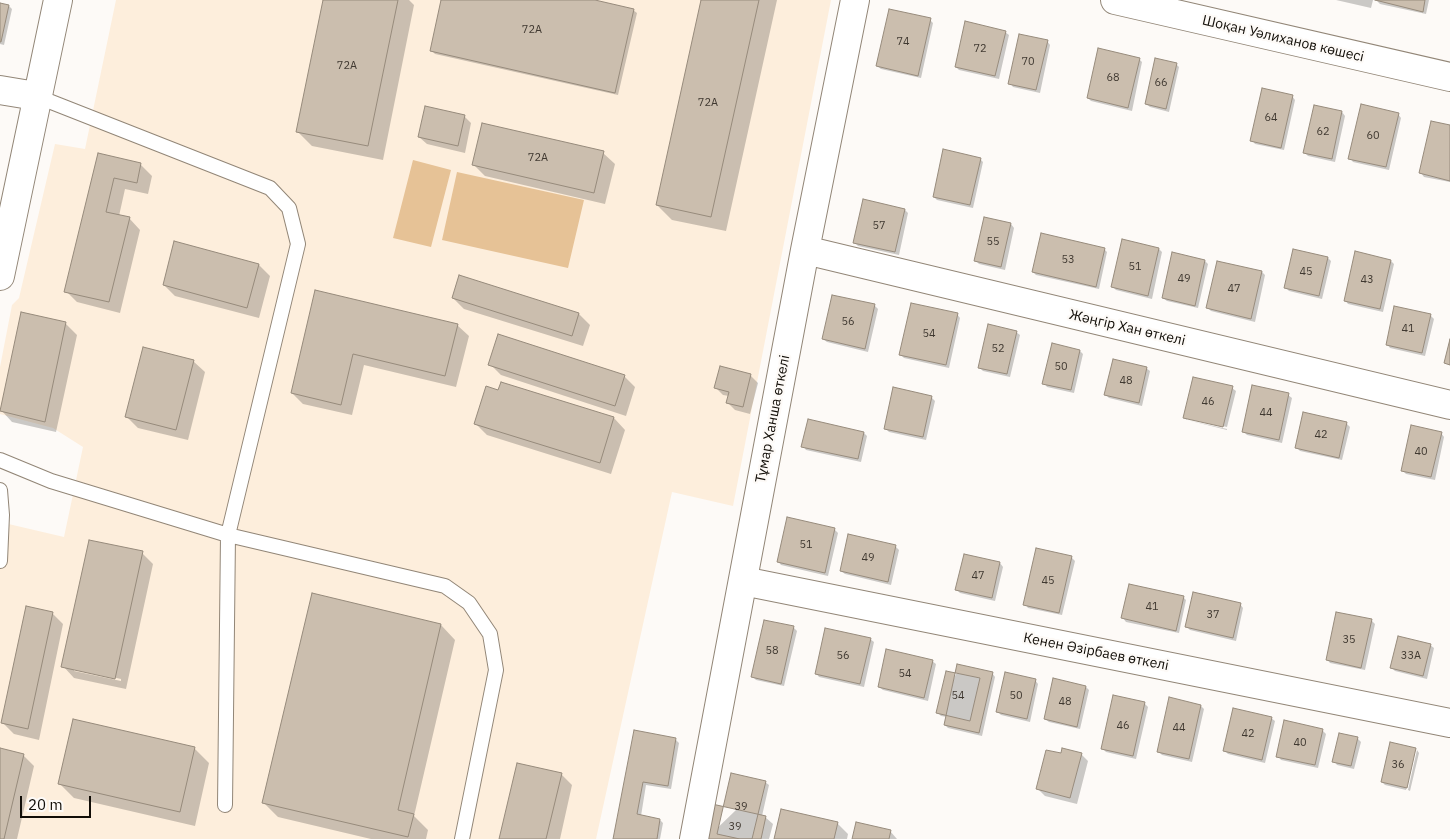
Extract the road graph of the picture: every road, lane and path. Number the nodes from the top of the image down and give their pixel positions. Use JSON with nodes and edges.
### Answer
{"nodes":[{"id":1,"x":58,"y":0,"type":"edge"},
{"id":2,"x":854,"y":0,"type":"edge"},
{"id":3,"x":1115,"y":0,"type":"edge"},
{"id":4,"x":1450,"y":77,"type":"edge"},
{"id":5,"x":0,"y":90,"type":"edge"},
{"id":6,"x":36,"y":96,"type":"junction"},
{"id":7,"x":805,"y":250,"type":"junction"},
{"id":8,"x":0,"y":276,"type":"edge"},
{"id":9,"x":1450,"y":405,"type":"edge"},
{"id":10,"x":0,"y":460,"type":"edge"},
{"id":11,"x":0,"y":490,"type":"edge"},
{"id":12,"x":228,"y":535,"type":"junction"},
{"id":13,"x":0,"y":561,"type":"edge"},
{"id":14,"x":743,"y":582,"type":"junction"},
{"id":15,"x":1450,"y":723,"type":"edge"},
{"id":16,"x":225,"y":805,"type":"dead end"},
{"id":17,"x":462,"y":839,"type":"edge"},
{"id":18,"x":694,"y":839,"type":"edge"}],
"edges":[{"from":1,"to":6,"type":"street"},
{"from":2,"to":7,"type":"street","name":"Тұмар Ханша өткелі"},
{"from":3,"to":4,"type":"street","name":"Шоқан Уәлиханов көшесі"},
{"from":5,"to":6,"type":"street"},
{"from":6,"to":8,"type":"street"},
{"from":6,"to":12,"type":"lane"},
{"from":7,"to":9,"type":"street","name":"Жәңгір Хан өткелі"},
{"from":7,"to":14,"type":"street","name":"Тұмар Ханша өткелі"},
{"from":10,"to":12,"type":"lane"},
{"from":11,"to":13,"type":"lane"},
{"from":12,"to":16,"type":"lane"},
{"from":12,"to":17,"type":"lane"},
{"from":14,"to":15,"type":"street","name":"Кенен Әзірбаев өткелі"},
{"from":14,"to":18,"type":"street","name":"Тұмар Ханша өткелі"}]}
